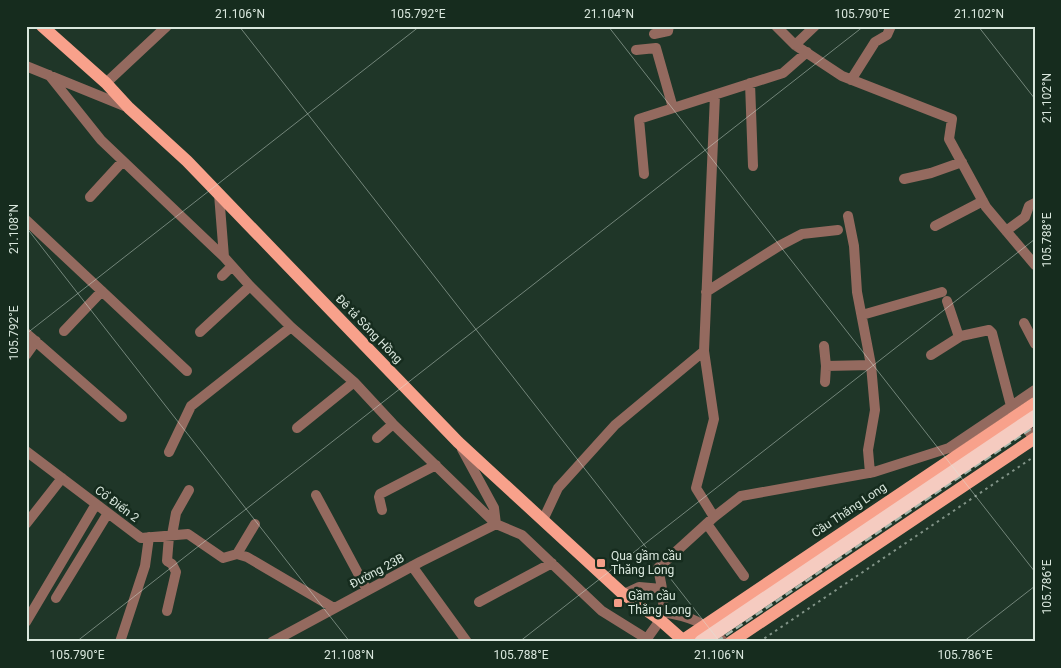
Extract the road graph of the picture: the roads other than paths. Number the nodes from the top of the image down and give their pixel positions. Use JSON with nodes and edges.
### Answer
{"nodes":[{"id":1,"x":42,"y":26,"type":"edge"},
{"id":2,"x":167,"y":26,"type":"edge"},
{"id":3,"x":668,"y":26,"type":"edge"},
{"id":4,"x":776,"y":26,"type":"edge"},
{"id":5,"x":815,"y":26,"type":"edge"},
{"id":6,"x":890,"y":26,"type":"edge"},
{"id":7,"x":654,"y":34,"type":"dead end"},
{"id":8,"x":795,"y":45,"type":"junction"},
{"id":9,"x":636,"y":50,"type":"dead end"},
{"id":10,"x":807,"y":52,"type":"junction"},
{"id":11,"x":26,"y":66,"type":"edge"},
{"id":12,"x":48,"y":75,"type":"junction"},
{"id":13,"x":851,"y":80,"type":"junction"},
{"id":14,"x":750,"y":83,"type":"junction"},
{"id":15,"x":106,"y":84,"type":"junction"},
{"id":16,"x":715,"y":95,"type":"junction"},
{"id":17,"x":128,"y":108,"type":"junction"},
{"id":18,"x":673,"y":108,"type":"junction"},
{"id":19,"x":123,"y":161,"type":"junction"},
{"id":20,"x":962,"y":162,"type":"junction"},
{"id":21,"x":753,"y":166,"type":"dead end"},
{"id":22,"x":644,"y":174,"type":"dead end"},
{"id":23,"x":904,"y":179,"type":"dead end"},
{"id":24,"x":219,"y":194,"type":"junction"},
{"id":25,"x":90,"y":196,"type":"dead end"},
{"id":26,"x":983,"y":201,"type":"junction"},
{"id":27,"x":1035,"y":203,"type":"edge"},
{"id":28,"x":848,"y":216,"type":"dead end"},
{"id":29,"x":26,"y":220,"type":"edge"},
{"id":30,"x":935,"y":226,"type":"dead end"},
{"id":31,"x":838,"y":230,"type":"dead end"},
{"id":32,"x":1006,"y":231,"type":"junction"},
{"id":33,"x":224,"y":257,"type":"junction"},
{"id":34,"x":1034,"y":263,"type":"edge"},
{"id":35,"x":232,"y":266,"type":"junction"},
{"id":36,"x":222,"y":276,"type":"dead end"},
{"id":37,"x":250,"y":286,"type":"junction"},
{"id":38,"x":102,"y":291,"type":"junction"},
{"id":39,"x":706,"y":292,"type":"junction"},
{"id":40,"x":862,"y":315,"type":"junction"},
{"id":41,"x":1024,"y":323,"type":"dead end"},
{"id":42,"x":291,"y":327,"type":"junction"},
{"id":43,"x":64,"y":331,"type":"dead end"},
{"id":44,"x":200,"y":332,"type":"dead end"},
{"id":45,"x":26,"y":333,"type":"edge"},
{"id":46,"x":961,"y":336,"type":"junction"},
{"id":47,"x":36,"y":341,"type":"junction"},
{"id":48,"x":1035,"y":344,"type":"edge"},
{"id":49,"x":824,"y":346,"type":"dead end"},
{"id":50,"x":704,"y":351,"type":"junction"},
{"id":51,"x":932,"y":354,"type":"dead end"},
{"id":52,"x":26,"y":355,"type":"edge"},
{"id":53,"x":872,"y":365,"type":"junction"},
{"id":54,"x":826,"y":366,"type":"junction"},
{"id":55,"x":187,"y":371,"type":"dead end"},
{"id":56,"x":354,"y":382,"type":"junction"},
{"id":57,"x":825,"y":382,"type":"dead end"},
{"id":58,"x":1035,"y":390,"type":"edge"},
{"id":59,"x":1035,"y":403,"type":"edge"},
{"id":60,"x":1011,"y":406,"type":"junction"},
{"id":61,"x":122,"y":417,"type":"dead end"},
{"id":62,"x":1035,"y":417,"type":"edge"},
{"id":63,"x":393,"y":424,"type":"junction"},
{"id":64,"x":298,"y":428,"type":"dead end"},
{"id":65,"x":377,"y":438,"type":"dead end"},
{"id":66,"x":1035,"y":439,"type":"edge"},
{"id":67,"x":458,"y":442,"type":"junction"},
{"id":68,"x":26,"y":451,"type":"edge"},
{"id":69,"x":169,"y":452,"type":"dead end"},
{"id":70,"x":436,"y":465,"type":"junction"},
{"id":71,"x":870,"y":473,"type":"junction"},
{"id":72,"x":62,"y":478,"type":"junction"},
{"id":73,"x":189,"y":490,"type":"dead end"},
{"id":74,"x":316,"y":495,"type":"dead end"},
{"id":75,"x":96,"y":504,"type":"junction"},
{"id":76,"x":382,"y":510,"type":"dead end"},
{"id":77,"x":108,"y":514,"type":"junction"},
{"id":78,"x":542,"y":520,"type":"junction"},
{"id":79,"x":711,"y":520,"type":"junction"},
{"id":80,"x":26,"y":524,"type":"edge"},
{"id":81,"x":255,"y":524,"type":"dead end"},
{"id":82,"x":496,"y":524,"type":"junction"},
{"id":83,"x":170,"y":536,"type":"junction"},
{"id":84,"x":149,"y":537,"type":"junction"},
{"id":85,"x":237,"y":554,"type":"junction"},
{"id":86,"x":552,"y":563,"type":"junction"},
{"id":87,"x":412,"y":566,"type":"junction"},
{"id":88,"x":744,"y":576,"type":"dead end"},
{"id":89,"x":662,"y":589,"type":"junction"},
{"id":90,"x":367,"y":590,"type":"junction"},
{"id":91,"x":624,"y":594,"type":"junction"},
{"id":92,"x":56,"y":598,"type":"dead end"},
{"id":93,"x":479,"y":602,"type":"dead end"},
{"id":94,"x":334,"y":608,"type":"junction"},
{"id":95,"x":167,"y":611,"type":"dead end"},
{"id":96,"x":661,"y":615,"type":"junction"},
{"id":97,"x":26,"y":622,"type":"edge"},
{"id":98,"x":647,"y":640,"type":"edge"},
{"id":99,"x":120,"y":642,"type":"edge"},
{"id":100,"x":272,"y":642,"type":"edge"},
{"id":101,"x":467,"y":642,"type":"edge"},
{"id":102,"x":680,"y":642,"type":"edge"},
{"id":103,"x":685,"y":642,"type":"edge"},
{"id":104,"x":701,"y":642,"type":"edge"},
{"id":105,"x":724,"y":642,"type":"edge"},
{"id":106,"x":731,"y":642,"type":"edge"}],
"edges":[{"from":1,"to":15,"type":"main road","name":"Đê tả Sông Hồng"},
{"from":2,"to":15,"type":"street"},
{"from":3,"to":7,"type":"street"},
{"from":4,"to":8,"type":"street"},
{"from":5,"to":8,"type":"street"},
{"from":6,"to":13,"type":"street"},
{"from":8,"to":10,"type":"street"},
{"from":9,"to":18,"type":"street"},
{"from":10,"to":13,"type":"street"},
{"from":10,"to":14,"type":"street"},
{"from":11,"to":12,"type":"street"},
{"from":12,"to":17,"type":"street"},
{"from":12,"to":19,"type":"street"},
{"from":13,"to":20,"type":"street"},
{"from":14,"to":16,"type":"street"},
{"from":14,"to":21,"type":"street"},
{"from":15,"to":17,"type":"main road","name":"Đê tả Sông Hồng"},
{"from":16,"to":18,"type":"street"},
{"from":16,"to":39,"type":"street"},
{"from":17,"to":24,"type":"main road","name":"Đê tả Sông Hồng"},
{"from":18,"to":22,"type":"street"},
{"from":19,"to":25,"type":"street"},
{"from":19,"to":33,"type":"street"},
{"from":20,"to":23,"type":"street"},
{"from":20,"to":26,"type":"street"},
{"from":24,"to":33,"type":"street"},
{"from":24,"to":67,"type":"main road","name":"Đê tả Sông Hồng"},
{"from":26,"to":30,"type":"street"},
{"from":26,"to":32,"type":"street"},
{"from":27,"to":32,"type":"street"},
{"from":28,"to":40,"type":"street"},
{"from":29,"to":38,"type":"street"},
{"from":31,"to":39,"type":"street"},
{"from":32,"to":34,"type":"street"},
{"from":33,"to":35,"type":"street"},
{"from":35,"to":36,"type":"street"},
{"from":35,"to":37,"type":"street"},
{"from":37,"to":42,"type":"street"},
{"from":37,"to":44,"type":"street"},
{"from":38,"to":43,"type":"street"},
{"from":38,"to":55,"type":"street"},
{"from":39,"to":50,"type":"street"},
{"from":40,"to":46,"type":"street"},
{"from":40,"to":53,"type":"street"},
{"from":41,"to":48,"type":"street"},
{"from":42,"to":56,"type":"street"},
{"from":42,"to":69,"type":"street"},
{"from":45,"to":47,"type":"street"},
{"from":46,"to":51,"type":"street"},
{"from":46,"to":60,"type":"street"},
{"from":47,"to":52,"type":"street"},
{"from":47,"to":61,"type":"street"},
{"from":49,"to":54,"type":"street"},
{"from":50,"to":78,"type":"street"},
{"from":50,"to":79,"type":"street"},
{"from":53,"to":54,"type":"street"},
{"from":53,"to":71,"type":"street"},
{"from":54,"to":57,"type":"street"},
{"from":56,"to":63,"type":"street"},
{"from":56,"to":64,"type":"street"},
{"from":58,"to":60,"type":"street"},
{"from":59,"to":102,"type":"main road","name":"Cầu Thăng Long","bridge":true},
{"from":60,"to":66,"type":"street"},
{"from":60,"to":71,"type":"street"},
{"from":62,"to":104,"type":"highway","bridge":true},
{"from":63,"to":65,"type":"street"},
{"from":63,"to":70,"type":"street"},
{"from":66,"to":106,"type":"main road","bridge":true},
{"from":67,"to":78,"type":"main road","name":"Đê tả Sông Hồng"},
{"from":67,"to":82,"type":"street"},
{"from":68,"to":72,"type":"street","name":"Cổ Điển 2"},
{"from":70,"to":76,"type":"street"},
{"from":70,"to":82,"type":"street"},
{"from":71,"to":79,"type":"street"},
{"from":72,"to":75,"type":"street","name":"Cổ Điển 2"},
{"from":72,"to":80,"type":"street"},
{"from":73,"to":83,"type":"street"},
{"from":74,"to":90,"type":"street"},
{"from":75,"to":77,"type":"street","name":"Cổ Điển 2"},
{"from":75,"to":97,"type":"street"},
{"from":77,"to":84,"type":"street","name":"Cổ Điển 2"},
{"from":77,"to":92,"type":"street"},
{"from":78,"to":91,"type":"main road","name":"Đê tả Sông Hồng"},
{"from":79,"to":88,"type":"street"},
{"from":79,"to":89,"type":"street"},
{"from":81,"to":85,"type":"street"},
{"from":82,"to":86,"type":"street"},
{"from":82,"to":87,"type":"street","name":"Đường 23B"},
{"from":83,"to":84,"type":"street","name":"Cổ Điển 2"},
{"from":83,"to":85,"type":"street","name":"Cổ Điển 2"},
{"from":83,"to":95,"type":"street"},
{"from":84,"to":99,"type":"street"},
{"from":85,"to":94,"type":"street","name":"Cổ Điển 2"},
{"from":86,"to":93,"type":"street"},
{"from":86,"to":98,"type":"street"},
{"from":87,"to":90,"type":"street","name":"Đường 23B"},
{"from":87,"to":101,"type":"street"},
{"from":89,"to":91,"type":"street"},
{"from":89,"to":96,"type":"street"},
{"from":90,"to":94,"type":"street","name":"Đường 23B"},
{"from":91,"to":96,"type":"main road","name":"Đê tả Sông Hồng"},
{"from":94,"to":100,"type":"street","name":"Đường 23B"},
{"from":96,"to":98,"type":"street"},
{"from":96,"to":103,"type":"main road","name":"Đê tả Sông Hồng"},
{"from":96,"to":105,"type":"street"}]}
